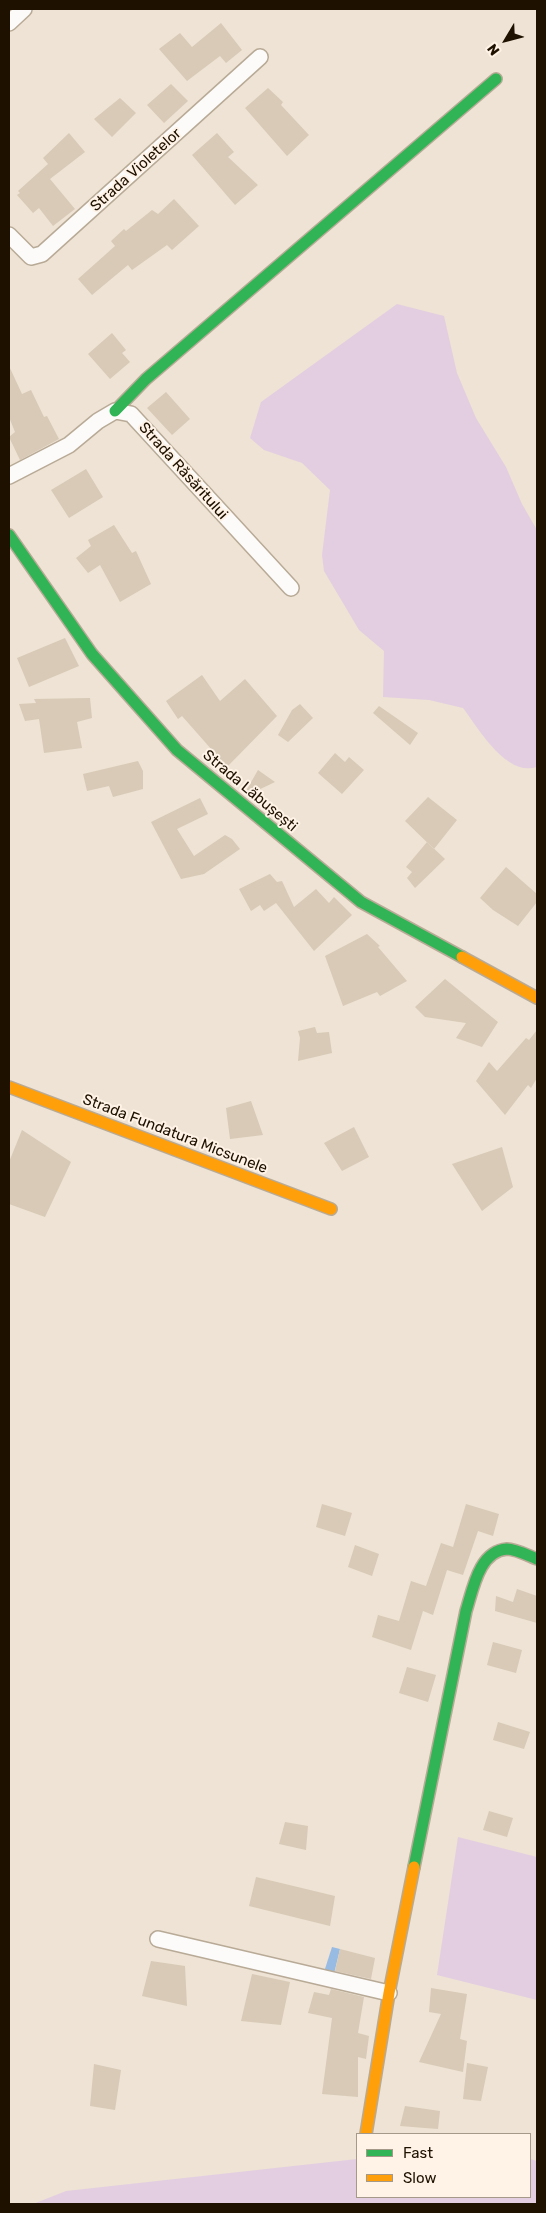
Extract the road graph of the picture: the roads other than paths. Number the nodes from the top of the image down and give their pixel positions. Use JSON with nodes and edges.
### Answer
{"nodes":[{"id":1,"x":24,"y":9,"type":"edge"},
{"id":2,"x":9,"y":23,"type":"edge"},
{"id":3,"x":260,"y":57,"type":"dead end"},
{"id":4,"x":496,"y":79,"type":"dead end"},
{"id":5,"x":9,"y":235,"type":"edge"},
{"id":6,"x":115,"y":411,"type":"junction"},
{"id":7,"x":9,"y":476,"type":"edge"},
{"id":8,"x":9,"y":535,"type":"edge"},
{"id":9,"x":291,"y":588,"type":"dead end"},
{"id":10,"x":537,"y":998,"type":"edge"},
{"id":11,"x":9,"y":1087,"type":"edge"},
{"id":12,"x":331,"y":1209,"type":"dead end"},
{"id":13,"x":537,"y":1559,"type":"edge"},
{"id":14,"x":158,"y":1938,"type":"dead end"},
{"id":15,"x":389,"y":1993,"type":"junction"},
{"id":16,"x":366,"y":2133,"type":"edge"}],
"edges":[{"from":1,"to":2,"type":"street"},
{"from":3,"to":5,"type":"street","name":"Strada Violetelor"},
{"from":4,"to":6,"type":"street"},
{"from":6,"to":7,"type":"street"},
{"from":6,"to":9,"type":"street","name":"Strada Răsăritului"},
{"from":8,"to":10,"type":"street","name":"Strada Lăbușești"},
{"from":11,"to":12,"type":"street","name":"Strada Fundatura Micsunele"},
{"from":13,"to":15,"type":"street"},
{"from":14,"to":15,"type":"street"},
{"from":15,"to":16,"type":"street"}]}
